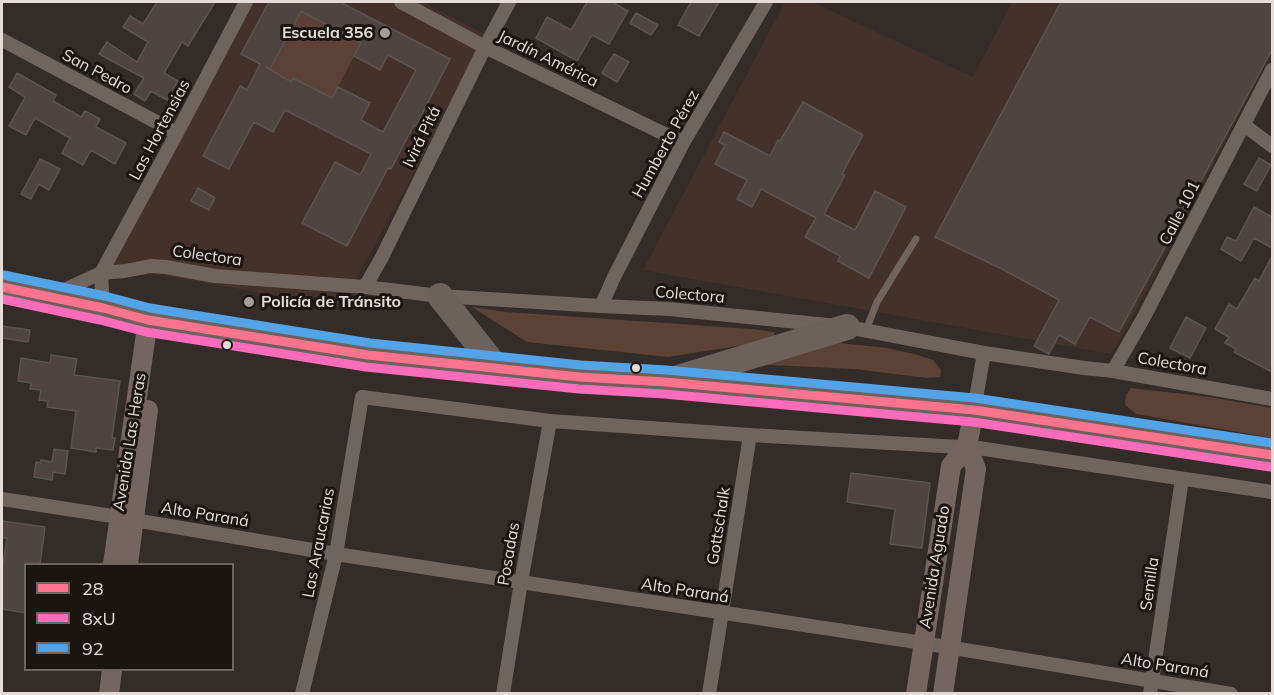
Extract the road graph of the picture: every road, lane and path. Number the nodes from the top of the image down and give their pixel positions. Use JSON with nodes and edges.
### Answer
{"nodes":[{"id":1,"x":246,"y":2,"type":"edge"},
{"id":2,"x":401,"y":2,"type":"edge"},
{"id":3,"x":509,"y":2,"type":"edge"},
{"id":4,"x":766,"y":2,"type":"edge"},
{"id":5,"x":2,"y":40,"type":"edge"},
{"id":6,"x":485,"y":47,"type":"junction"},
{"id":7,"x":1272,"y":70,"type":"edge"},
{"id":8,"x":1244,"y":125,"type":"junction"},
{"id":9,"x":177,"y":133,"type":"junction"},
{"id":10,"x":683,"y":143,"type":"junction"},
{"id":11,"x":1272,"y":146,"type":"edge"},
{"id":12,"x":916,"y":239,"type":"dead end"},
{"id":13,"x":101,"y":273,"type":"junction"},
{"id":14,"x":2,"y":287,"type":"edge"},
{"id":15,"x":365,"y":287,"type":"junction"},
{"id":16,"x":440,"y":296,"type":"junction"},
{"id":17,"x":48,"y":297,"type":"junction"},
{"id":18,"x":601,"y":306,"type":"junction"},
{"id":19,"x":103,"y":308,"type":"junction"},
{"id":20,"x":154,"y":321,"type":"junction"},
{"id":21,"x":857,"y":329,"type":"junction"},
{"id":22,"x":984,"y":353,"type":"junction"},
{"id":23,"x":497,"y":368,"type":"junction"},
{"id":24,"x":1113,"y":371,"type":"junction"},
{"id":25,"x":665,"y":382,"type":"junction"},
{"id":26,"x":1272,"y":399,"type":"edge"},
{"id":27,"x":974,"y":410,"type":"junction"},
{"id":28,"x":550,"y":422,"type":"junction"},
{"id":29,"x":750,"y":435,"type":"junction"},
{"id":30,"x":967,"y":446,"type":"junction"},
{"id":31,"x":1272,"y":455,"type":"edge"},
{"id":32,"x":1182,"y":479,"type":"junction"},
{"id":33,"x":1272,"y":492,"type":"edge"},
{"id":34,"x":2,"y":499,"type":"edge"},
{"id":35,"x":127,"y":519,"type":"junction"},
{"id":36,"x":336,"y":554,"type":"junction"},
{"id":37,"x":113,"y":563,"type":"edge"},
{"id":38,"x":128,"y":563,"type":"edge"},
{"id":39,"x":521,"y":582,"type":"junction"},
{"id":40,"x":722,"y":613,"type":"junction"},
{"id":41,"x":923,"y":644,"type":"junction"},
{"id":42,"x":949,"y":648,"type":"junction"},
{"id":43,"x":99,"y":671,"type":"edge"},
{"id":44,"x":112,"y":671,"type":"edge"},
{"id":45,"x":1151,"y":687,"type":"edge"},
{"id":46,"x":95,"y":693,"type":"edge"},
{"id":47,"x":109,"y":693,"type":"edge"},
{"id":48,"x":302,"y":693,"type":"edge"},
{"id":49,"x":503,"y":693,"type":"edge"},
{"id":50,"x":709,"y":693,"type":"edge"},
{"id":51,"x":916,"y":693,"type":"edge"},
{"id":52,"x":943,"y":693,"type":"edge"},
{"id":53,"x":1231,"y":693,"type":"edge"}],
"edges":[{"from":1,"to":9,"type":"street","name":"Las Hortensias"},
{"from":2,"to":6,"type":"street","name":"Jardín América"},
{"from":3,"to":6,"type":"street","name":"Ivirá Pitá"},
{"from":4,"to":10,"type":"street","name":"Humberto Pérez"},
{"from":5,"to":9,"type":"street","name":"San Pedro"},
{"from":6,"to":10,"type":"street","name":"Jardín América"},
{"from":6,"to":15,"type":"street","name":"Ivirá Pitá"},
{"from":7,"to":8,"type":"street","name":"Calle 101"},
{"from":8,"to":11,"type":"street"},
{"from":8,"to":24,"type":"street","name":"Calle 101"},
{"from":9,"to":13,"type":"street","name":"Las Hortensias"},
{"from":10,"to":18,"type":"street","name":"Humberto Pérez"},
{"from":12,"to":21,"type":"lane"},
{"from":13,"to":15,"type":"street","name":"Colectora"},
{"from":13,"to":17,"type":"street"},
{"from":13,"to":19,"type":"street"},
{"from":14,"to":17,"type":"highway"},
{"from":15,"to":16,"type":"street","name":"Colectora"},
{"from":16,"to":18,"type":"street","name":"Colectora"},
{"from":16,"to":23,"type":"highway"},
{"from":17,"to":19,"type":"highway"},
{"from":18,"to":21,"type":"street","name":"Colectora"},
{"from":19,"to":20,"type":"highway"},
{"from":20,"to":23,"type":"highway"},
{"from":20,"to":35,"type":"main road","name":"Avenida Las Heras"},
{"from":21,"to":22,"type":"street","name":"Colectora"},
{"from":21,"to":25,"type":"highway"},
{"from":22,"to":24,"type":"street","name":"Colectora"},
{"from":22,"to":27,"type":"street"},
{"from":23,"to":25,"type":"highway"},
{"from":24,"to":26,"type":"street","name":"Colectora"},
{"from":25,"to":27,"type":"highway"},
{"from":27,"to":30,"type":"main road","name":"Avenida Aguado"},
{"from":27,"to":31,"type":"highway"},
{"from":28,"to":29,"type":"street"},
{"from":28,"to":36,"type":"street","name":"Las Araucarias"},
{"from":28,"to":39,"type":"street","name":"Posadas"},
{"from":29,"to":30,"type":"street"},
{"from":29,"to":40,"type":"street","name":"Gottschalk"},
{"from":30,"to":32,"type":"street"},
{"from":30,"to":41,"type":"main road","name":"Avenida Aguado"},
{"from":30,"to":42,"type":"main road","name":"Avenida Aguado"},
{"from":32,"to":33,"type":"street"},
{"from":32,"to":45,"type":"street","name":"Semilla"},
{"from":34,"to":35,"type":"street","name":"Alto Paraná"},
{"from":35,"to":36,"type":"street","name":"Alto Paraná"},
{"from":35,"to":37,"type":"main road","name":"Avenida Las Heras"},
{"from":35,"to":38,"type":"main road","name":"Avenida Las Heras"},
{"from":36,"to":39,"type":"street","name":"Alto Paraná"},
{"from":36,"to":48,"type":"street","name":"Las Araucarias"},
{"from":39,"to":40,"type":"street","name":"Alto Paraná"},
{"from":39,"to":49,"type":"street","name":"Posadas"},
{"from":40,"to":41,"type":"street","name":"Alto Paraná"},
{"from":40,"to":50,"type":"street","name":"Gottschalk"},
{"from":41,"to":42,"type":"street","name":"Alto Paraná"},
{"from":41,"to":51,"type":"main road","name":"Avenida Aguado"},
{"from":42,"to":45,"type":"street","name":"Alto Paraná"},
{"from":42,"to":52,"type":"main road","name":"Avenida Aguado"},
{"from":43,"to":46,"type":"main road"},
{"from":44,"to":47,"type":"main road"},
{"from":45,"to":53,"type":"street","name":"Alto Paraná"}]}
